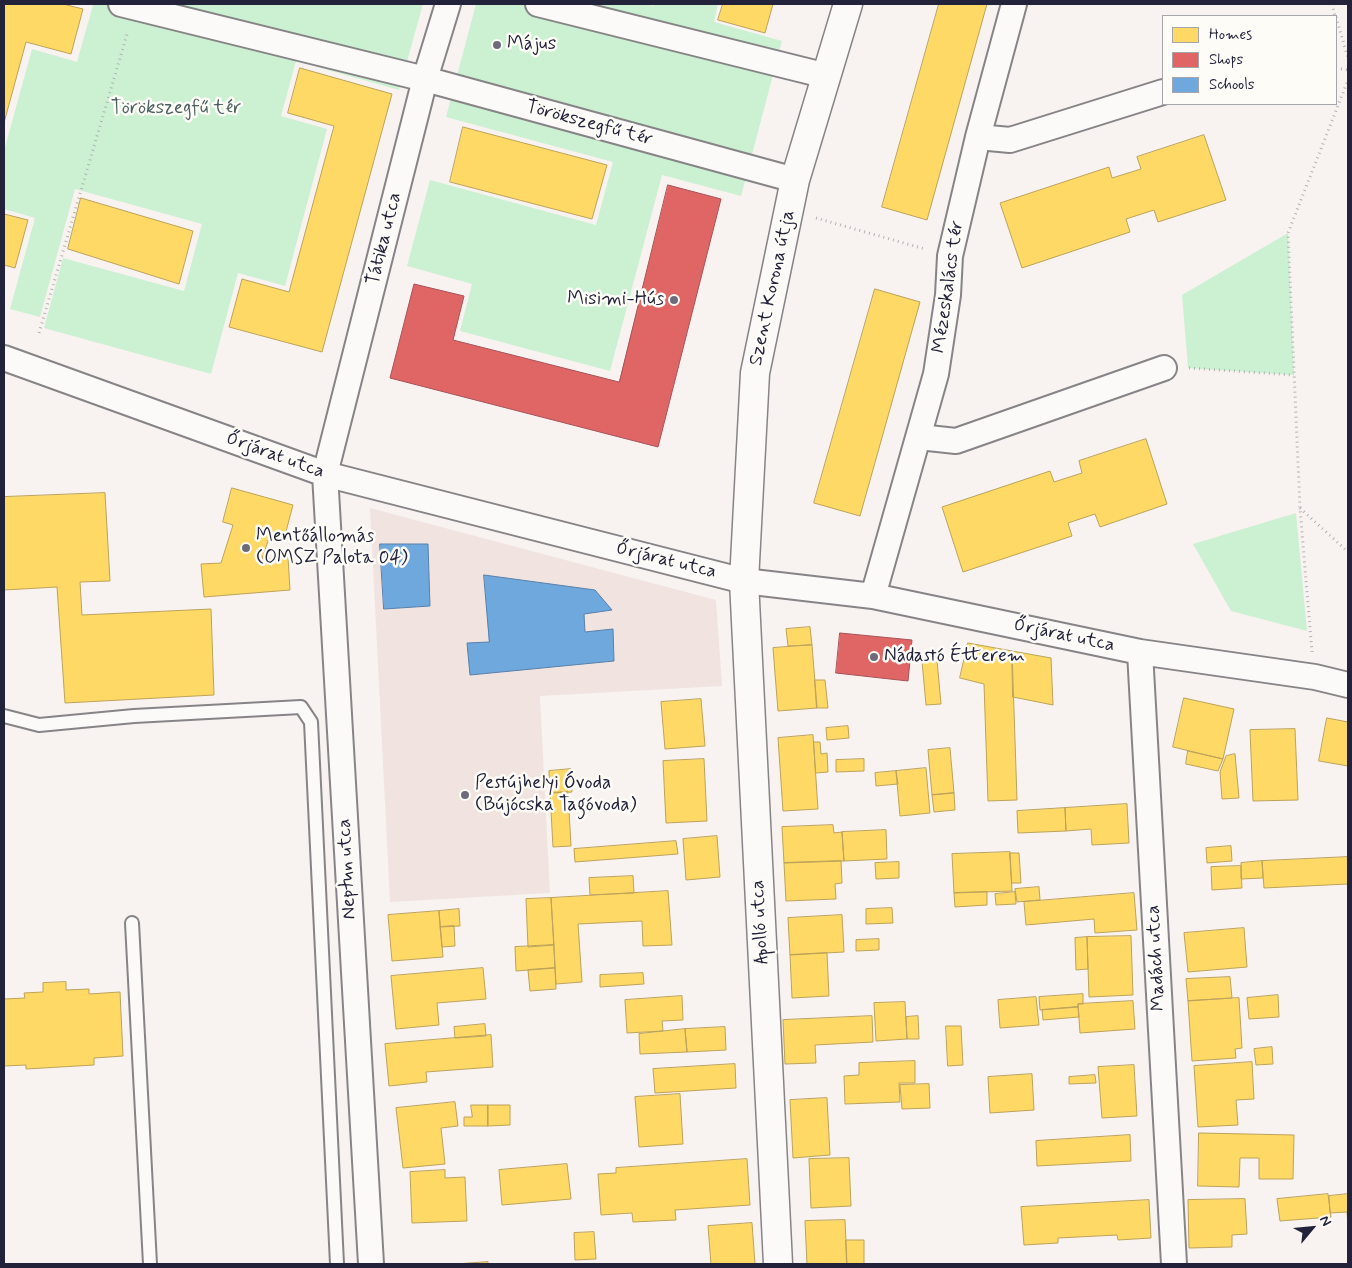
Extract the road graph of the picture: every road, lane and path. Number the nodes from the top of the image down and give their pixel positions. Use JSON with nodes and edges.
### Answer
{"nodes":[{"id":1,"x":448,"y":4,"type":"edge"},
{"id":2,"x":538,"y":4,"type":"edge"},
{"id":3,"x":848,"y":4,"type":"edge"},
{"id":4,"x":1014,"y":4,"type":"edge"},
{"id":5,"x":128,"y":5,"type":"edge"},
{"id":6,"x":1337,"y":20,"type":"edge"},
{"id":7,"x":1348,"y":58,"type":"edge"},
{"id":8,"x":827,"y":76,"type":"junction"},
{"id":9,"x":425,"y":79,"type":"junction"},
{"id":10,"x":1348,"y":80,"type":"edge"},
{"id":11,"x":1162,"y":92,"type":"edge"},
{"id":12,"x":978,"y":137,"type":"junction"},
{"id":13,"x":795,"y":180,"type":"junction"},
{"id":14,"x":789,"y":211,"type":"junction"},
{"id":15,"x":950,"y":256,"type":"junction"},
{"id":16,"x":39,"y":333,"type":"dead end"},
{"id":17,"x":4,"y":358,"type":"edge"},
{"id":18,"x":1164,"y":368,"type":"joint"},
{"id":19,"x":1294,"y":375,"type":"junction"},
{"id":20,"x":919,"y":436,"type":"junction"},
{"id":21,"x":325,"y":474,"type":"junction"},
{"id":22,"x":1300,"y":508,"type":"junction"},
{"id":23,"x":1348,"y":552,"type":"edge"},
{"id":24,"x":744,"y":580,"type":"junction"},
{"id":25,"x":873,"y":596,"type":"junction"},
{"id":26,"x":1140,"y":652,"type":"junction"},
{"id":27,"x":1315,"y":678,"type":"junction"},
{"id":28,"x":1348,"y":684,"type":"edge"},
{"id":29,"x":4,"y":716,"type":"edge"},
{"id":30,"x":132,"y":923,"type":"dead end"},
{"id":31,"x":150,"y":1264,"type":"edge"},
{"id":32,"x":338,"y":1264,"type":"edge"},
{"id":33,"x":372,"y":1264,"type":"edge"},
{"id":34,"x":778,"y":1264,"type":"edge"},
{"id":35,"x":1174,"y":1264,"type":"edge"}],
"edges":[{"from":1,"to":9,"type":"street","name":"Tátika utca"},
{"from":2,"to":8,"type":"street"},
{"from":3,"to":8,"type":"street","name":"Szent Korona útja"},
{"from":4,"to":12,"type":"street","name":"Mézeskalács tér"},
{"from":5,"to":9,"type":"street","name":"Törökszegfű tér"},
{"from":5,"to":16,"type":"path"},
{"from":6,"to":7,"type":"path"},
{"from":8,"to":13,"type":"street","name":"Szent Korona útja"},
{"from":9,"to":13,"type":"street","name":"Törökszegfű tér"},
{"from":9,"to":21,"type":"street","name":"Tátika utca"},
{"from":10,"to":19,"type":"path"},
{"from":11,"to":12,"type":"street"},
{"from":12,"to":15,"type":"street","name":"Mézeskalács tér"},
{"from":13,"to":14,"type":"street","name":"Szent Korona útja"},
{"from":14,"to":15,"type":"path"},
{"from":14,"to":24,"type":"street","name":"Szent Korona útja"},
{"from":15,"to":20,"type":"street","name":"Mézeskalács tér"},
{"from":17,"to":21,"type":"street","name":"Őrjárat utca"},
{"from":18,"to":19,"type":"path"},
{"from":18,"to":20,"type":"street"},
{"from":19,"to":22,"type":"path"},
{"from":20,"to":25,"type":"street","name":"Mézeskalács tér"},
{"from":21,"to":24,"type":"street","name":"Őrjárat utca"},
{"from":21,"to":33,"type":"street","name":"Neptun utca"},
{"from":22,"to":23,"type":"path"},
{"from":22,"to":27,"type":"path"},
{"from":24,"to":25,"type":"street","name":"Őrjárat utca"},
{"from":24,"to":34,"type":"street","name":"Apolló utca"},
{"from":25,"to":26,"type":"street","name":"Őrjárat utca"},
{"from":26,"to":27,"type":"street","name":"Őrjárat utca"},
{"from":26,"to":35,"type":"street","name":"Madách utca"},
{"from":27,"to":28,"type":"street","name":"Őrjárat utca"},
{"from":29,"to":32,"type":"lane"},
{"from":30,"to":31,"type":"lane"}]}
